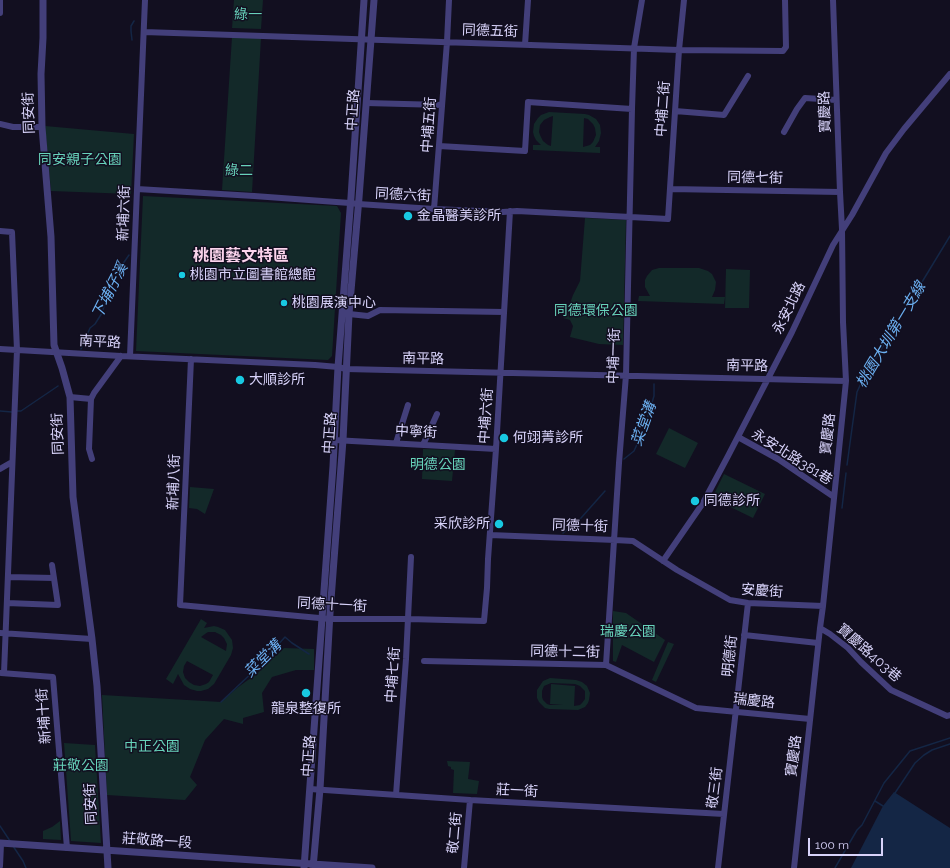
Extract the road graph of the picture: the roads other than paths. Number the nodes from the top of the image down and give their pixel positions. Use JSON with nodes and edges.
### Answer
{"nodes":[{"id":1,"x":0,"y":0,"type":"edge"},
{"id":2,"x":43,"y":0,"type":"edge"},
{"id":3,"x":145,"y":0,"type":"edge"},
{"id":4,"x":364,"y":0,"type":"edge"},
{"id":5,"x":374,"y":0,"type":"edge"},
{"id":6,"x":449,"y":0,"type":"edge"},
{"id":7,"x":528,"y":0,"type":"edge"},
{"id":8,"x":642,"y":0,"type":"edge"},
{"id":9,"x":684,"y":0,"type":"edge"},
{"id":10,"x":785,"y":0,"type":"edge"},
{"id":11,"x":832,"y":0,"type":"edge"},
{"id":12,"x":0,"y":13,"type":"edge"},
{"id":13,"x":144,"y":32,"type":"junction"},
{"id":14,"x":361,"y":39,"type":"junction"},
{"id":15,"x":371,"y":39,"type":"junction"},
{"id":16,"x":447,"y":42,"type":"junction"},
{"id":17,"x":525,"y":45,"type":"junction"},
{"id":18,"x":634,"y":48,"type":"junction"},
{"id":19,"x":679,"y":50,"type":"junction"},
{"id":20,"x":950,"y":74,"type":"edge"},
{"id":21,"x":748,"y":76,"type":"dead end"},
{"id":22,"x":836,"y":100,"type":"junction"},
{"id":23,"x":366,"y":103,"type":"junction"},
{"id":24,"x":442,"y":104,"type":"junction"},
{"id":25,"x":632,"y":109,"type":"junction"},
{"id":26,"x":675,"y":111,"type":"junction"},
{"id":27,"x":0,"y":124,"type":"edge"},
{"id":28,"x":42,"y":128,"type":"junction"},
{"id":29,"x":784,"y":132,"type":"dead end"},
{"id":30,"x":439,"y":146,"type":"junction"},
{"id":31,"x":670,"y":189,"type":"junction"},
{"id":32,"x":137,"y":190,"type":"junction"},
{"id":33,"x":840,"y":192,"type":"junction"},
{"id":34,"x":350,"y":203,"type":"junction"},
{"id":35,"x":358,"y":204,"type":"junction"},
{"id":36,"x":434,"y":209,"type":"junction"},
{"id":37,"x":510,"y":212,"type":"junction"},
{"id":38,"x":630,"y":217,"type":"junction"},
{"id":39,"x":668,"y":219,"type":"joint"},
{"id":40,"x":842,"y":229,"type":"junction"},
{"id":41,"x":0,"y":231,"type":"edge"},
{"id":42,"x":504,"y":312,"type":"junction"},
{"id":43,"x":349,"y":314,"type":"junction"},
{"id":44,"x":0,"y":348,"type":"edge"},
{"id":45,"x":17,"y":350,"type":"junction"},
{"id":46,"x":56,"y":352,"type":"junction"},
{"id":47,"x":121,"y":356,"type":"junction"},
{"id":48,"x":130,"y":356,"type":"junction"},
{"id":49,"x":191,"y":359,"type":"junction"},
{"id":50,"x":338,"y":367,"type":"junction"},
{"id":51,"x":346,"y":369,"type":"junction"},
{"id":52,"x":501,"y":372,"type":"junction"},
{"id":53,"x":626,"y":375,"type":"junction"},
{"id":54,"x":768,"y":378,"type":"junction"},
{"id":55,"x":846,"y":381,"type":"junction"},
{"id":56,"x":70,"y":397,"type":"junction"},
{"id":57,"x":91,"y":399,"type":"junction"},
{"id":58,"x":408,"y":405,"type":"dead end"},
{"id":59,"x":437,"y":414,"type":"dead end"},
{"id":60,"x":738,"y":437,"type":"junction"},
{"id":61,"x":334,"y":440,"type":"junction"},
{"id":62,"x":342,"y":440,"type":"junction"},
{"id":63,"x":396,"y":443,"type":"junction"},
{"id":64,"x":423,"y":445,"type":"junction"},
{"id":65,"x":496,"y":449,"type":"junction"},
{"id":66,"x":92,"y":459,"type":"dead end"},
{"id":67,"x":12,"y":462,"type":"junction"},
{"id":68,"x":0,"y":469,"type":"edge"},
{"id":69,"x":834,"y":497,"type":"junction"},
{"id":70,"x":490,"y":535,"type":"junction"},
{"id":71,"x":615,"y":540,"type":"junction"},
{"id":72,"x":411,"y":557,"type":"dead end"},
{"id":73,"x":663,"y":561,"type":"junction"},
{"id":74,"x":52,"y":565,"type":"dead end"},
{"id":75,"x":8,"y":577,"type":"junction"},
{"id":76,"x":54,"y":578,"type":"junction"},
{"id":77,"x":0,"y":593,"type":"edge"},
{"id":78,"x":7,"y":594,"type":"junction"},
{"id":79,"x":7,"y":603,"type":"junction"},
{"id":80,"x":748,"y":603,"type":"junction"},
{"id":81,"x":180,"y":606,"type":"joint"},
{"id":82,"x":823,"y":606,"type":"junction"},
{"id":83,"x":321,"y":617,"type":"junction"},
{"id":84,"x":330,"y":619,"type":"junction"},
{"id":85,"x":408,"y":619,"type":"junction"},
{"id":86,"x":484,"y":621,"type":"joint"},
{"id":87,"x":820,"y":628,"type":"junction"},
{"id":88,"x":3,"y":633,"type":"edge"},
{"id":89,"x":744,"y":635,"type":"junction"},
{"id":90,"x":92,"y":639,"type":"junction"},
{"id":91,"x":818,"y":643,"type":"junction"},
{"id":92,"x":424,"y":661,"type":"dead end"},
{"id":93,"x":606,"y":665,"type":"junction"},
{"id":94,"x":2,"y":673,"type":"edge"},
{"id":95,"x":696,"y":708,"type":"joint"},
{"id":96,"x":736,"y":711,"type":"junction"},
{"id":97,"x":948,"y":715,"type":"edge"},
{"id":98,"x":810,"y":719,"type":"junction"},
{"id":99,"x":310,"y":789,"type":"junction"},
{"id":100,"x":320,"y":789,"type":"junction"},
{"id":101,"x":396,"y":794,"type":"junction"},
{"id":102,"x":470,"y":800,"type":"junction"},
{"id":103,"x":724,"y":814,"type":"junction"},
{"id":104,"x":2,"y":844,"type":"edge"},
{"id":105,"x":67,"y":848,"type":"junction"},
{"id":106,"x":107,"y":851,"type":"junction"},
{"id":107,"x":0,"y":866,"type":"edge"},
{"id":108,"x":304,"y":866,"type":"edge"},
{"id":109,"x":313,"y":866,"type":"edge"},
{"id":110,"x":108,"y":868,"type":"edge"},
{"id":111,"x":372,"y":868,"type":"edge"},
{"id":112,"x":464,"y":868,"type":"edge"},
{"id":113,"x":718,"y":868,"type":"edge"},
{"id":114,"x":794,"y":868,"type":"edge"}],
"edges":[{"from":1,"to":12,"type":"street"},
{"from":2,"to":28,"type":"street","name":"同安街"},
{"from":3,"to":13,"type":"street","name":"新埔六街"},
{"from":4,"to":14,"type":"street","name":"中正路"},
{"from":5,"to":15,"type":"street","name":"中正路"},
{"from":6,"to":16,"type":"street","name":"中埔五街"},
{"from":7,"to":17,"type":"street"},
{"from":8,"to":18,"type":"street","name":"中埔一街"},
{"from":9,"to":19,"type":"street","name":"中埔二街"},
{"from":10,"to":19,"type":"street","name":"同德五街"},
{"from":11,"to":22,"type":"street","name":"寶慶路"},
{"from":13,"to":14,"type":"street","name":"同德五街"},
{"from":13,"to":32,"type":"street","name":"新埔六街"},
{"from":14,"to":15,"type":"street","name":"同德五街"},
{"from":14,"to":34,"type":"street","name":"中正路"},
{"from":15,"to":16,"type":"street","name":"同德五街"},
{"from":15,"to":23,"type":"street","name":"中正路"},
{"from":16,"to":17,"type":"street","name":"同德五街"},
{"from":16,"to":24,"type":"street","name":"中埔五街"},
{"from":17,"to":18,"type":"street","name":"同德五街"},
{"from":18,"to":19,"type":"street","name":"同德五街"},
{"from":18,"to":25,"type":"street","name":"中埔一街"},
{"from":19,"to":26,"type":"street","name":"中埔二街"},
{"from":20,"to":40,"type":"street","name":"永安北路"},
{"from":21,"to":26,"type":"street"},
{"from":22,"to":29,"type":"street"},
{"from":22,"to":33,"type":"street","name":"寶慶路"},
{"from":23,"to":24,"type":"street"},
{"from":23,"to":35,"type":"street","name":"中正路"},
{"from":24,"to":30,"type":"street","name":"中埔五街"},
{"from":25,"to":30,"type":"street"},
{"from":25,"to":38,"type":"street","name":"中埔一街"},
{"from":26,"to":31,"type":"street","name":"中埔二街"},
{"from":27,"to":28,"type":"street"},
{"from":28,"to":46,"type":"street","name":"同安街"},
{"from":30,"to":36,"type":"street","name":"中埔五街"},
{"from":31,"to":33,"type":"street","name":"同德七街"},
{"from":31,"to":39,"type":"street","name":"中埔二街"},
{"from":32,"to":34,"type":"street","name":"同德六街"},
{"from":32,"to":48,"type":"street","name":"新埔六街"},
{"from":33,"to":40,"type":"street","name":"寶慶路"},
{"from":34,"to":35,"type":"street","name":"同德六街"},
{"from":34,"to":50,"type":"street","name":"中正路"},
{"from":35,"to":36,"type":"street","name":"同德六街"},
{"from":35,"to":43,"type":"street","name":"中正路"},
{"from":36,"to":37,"type":"street","name":"同德六街"},
{"from":37,"to":38,"type":"street","name":"同德六街"},
{"from":37,"to":42,"type":"street","name":"中埔六街"},
{"from":38,"to":39,"type":"street","name":"同德六街"},
{"from":38,"to":53,"type":"street","name":"中埔一街"},
{"from":40,"to":54,"type":"street","name":"永安北路"},
{"from":40,"to":55,"type":"street","name":"寶慶路"},
{"from":41,"to":45,"type":"street"},
{"from":42,"to":43,"type":"street"},
{"from":42,"to":52,"type":"street","name":"中埔六街"},
{"from":43,"to":51,"type":"street","name":"中正路"},
{"from":44,"to":45,"type":"street","name":"南平路"},
{"from":45,"to":46,"type":"street","name":"南平路"},
{"from":45,"to":67,"type":"street"},
{"from":46,"to":47,"type":"street","name":"南平路"},
{"from":46,"to":56,"type":"street","name":"同安街"},
{"from":47,"to":48,"type":"street","name":"南平路"},
{"from":47,"to":57,"type":"street"},
{"from":48,"to":49,"type":"street","name":"南平路"},
{"from":49,"to":50,"type":"street","name":"南平路"},
{"from":49,"to":81,"type":"street","name":"新埔八街"},
{"from":50,"to":51,"type":"street","name":"南平路"},
{"from":50,"to":61,"type":"street","name":"中正路"},
{"from":51,"to":52,"type":"street","name":"南平路"},
{"from":51,"to":62,"type":"street","name":"中正路"},
{"from":52,"to":53,"type":"street","name":"南平路"},
{"from":52,"to":65,"type":"street","name":"中埔六街"},
{"from":53,"to":54,"type":"street","name":"南平路"},
{"from":53,"to":71,"type":"street","name":"中埔一街"},
{"from":54,"to":55,"type":"street","name":"南平路"},
{"from":54,"to":60,"type":"street","name":"永安北路"},
{"from":55,"to":69,"type":"street","name":"寶慶路"},
{"from":56,"to":57,"type":"street"},
{"from":56,"to":90,"type":"street","name":"同安街"},
{"from":57,"to":66,"type":"street"},
{"from":58,"to":63,"type":"street"},
{"from":59,"to":64,"type":"street"},
{"from":60,"to":69,"type":"street","name":"永安北路381巷"},
{"from":60,"to":73,"type":"street","name":"永安北路"},
{"from":61,"to":62,"type":"street","name":"中寧街"},
{"from":61,"to":83,"type":"street","name":"中正路"},
{"from":62,"to":63,"type":"street","name":"中寧街"},
{"from":62,"to":84,"type":"street","name":"中正路"},
{"from":63,"to":64,"type":"street","name":"中寧街"},
{"from":64,"to":65,"type":"street","name":"中寧街"},
{"from":65,"to":70,"type":"street","name":"中埔六街"},
{"from":67,"to":68,"type":"street"},
{"from":67,"to":75,"type":"street"},
{"from":69,"to":82,"type":"street","name":"寶慶路"},
{"from":70,"to":71,"type":"street","name":"同德十街"},
{"from":70,"to":86,"type":"street","name":"中埔六街"},
{"from":71,"to":73,"type":"street","name":"同德十街"},
{"from":71,"to":93,"type":"street","name":"中埔一街"},
{"from":72,"to":85,"type":"street","name":"中埔七街"},
{"from":73,"to":80,"type":"street","name":"安慶街"},
{"from":74,"to":76,"type":"street"},
{"from":75,"to":76,"type":"street"},
{"from":75,"to":78,"type":"street"},
{"from":76,"to":79,"type":"street"},
{"from":77,"to":78,"type":"street"},
{"from":78,"to":79,"type":"street"},
{"from":79,"to":88,"type":"street"},
{"from":80,"to":82,"type":"street","name":"安慶街"},
{"from":80,"to":89,"type":"street","name":"明德街"},
{"from":81,"to":83,"type":"street","name":"同德十一街"},
{"from":82,"to":87,"type":"street","name":"寶慶路"},
{"from":83,"to":84,"type":"street","name":"同德十一街"},
{"from":83,"to":99,"type":"street","name":"中正路"},
{"from":84,"to":85,"type":"street","name":"同德十一街"},
{"from":84,"to":100,"type":"street","name":"中正路"},
{"from":85,"to":86,"type":"street","name":"同德十一街"},
{"from":85,"to":101,"type":"street","name":"中埔七街"},
{"from":87,"to":91,"type":"street","name":"寶慶路"},
{"from":87,"to":97,"type":"street","name":"寶慶路403巷"},
{"from":88,"to":90,"type":"street"},
{"from":88,"to":94,"type":"street"},
{"from":89,"to":91,"type":"street"},
{"from":89,"to":96,"type":"street","name":"明德街"},
{"from":90,"to":106,"type":"street","name":"同安街"},
{"from":91,"to":98,"type":"street","name":"寶慶路"},
{"from":92,"to":93,"type":"street","name":"同德十二街"},
{"from":93,"to":95,"type":"street","name":"同德十二街"},
{"from":94,"to":105,"type":"street","name":"新埔十街"},
{"from":95,"to":96,"type":"street","name":"瑞慶路"},
{"from":96,"to":98,"type":"street","name":"瑞慶路"},
{"from":96,"to":103,"type":"street","name":"敬三街"},
{"from":98,"to":114,"type":"street","name":"寶慶路"},
{"from":99,"to":100,"type":"street","name":"莊一街"},
{"from":99,"to":108,"type":"street","name":"中正路"},
{"from":100,"to":101,"type":"street","name":"莊一街"},
{"from":100,"to":109,"type":"street","name":"中正路"},
{"from":101,"to":102,"type":"street","name":"莊一街"},
{"from":102,"to":103,"type":"street","name":"莊一街"},
{"from":102,"to":112,"type":"street","name":"敬二街"},
{"from":103,"to":113,"type":"street","name":"敬三街"},
{"from":104,"to":105,"type":"street","name":"莊敬路一段"},
{"from":104,"to":107,"type":"street"},
{"from":105,"to":106,"type":"street","name":"莊敬路一段"},
{"from":106,"to":108,"type":"street","name":"莊敬路一段"},
{"from":106,"to":110,"type":"street","name":"同安街"},
{"from":108,"to":109,"type":"street","name":"莊敬路一段"},
{"from":109,"to":111,"type":"street","name":"莊敬路一段"}]}
